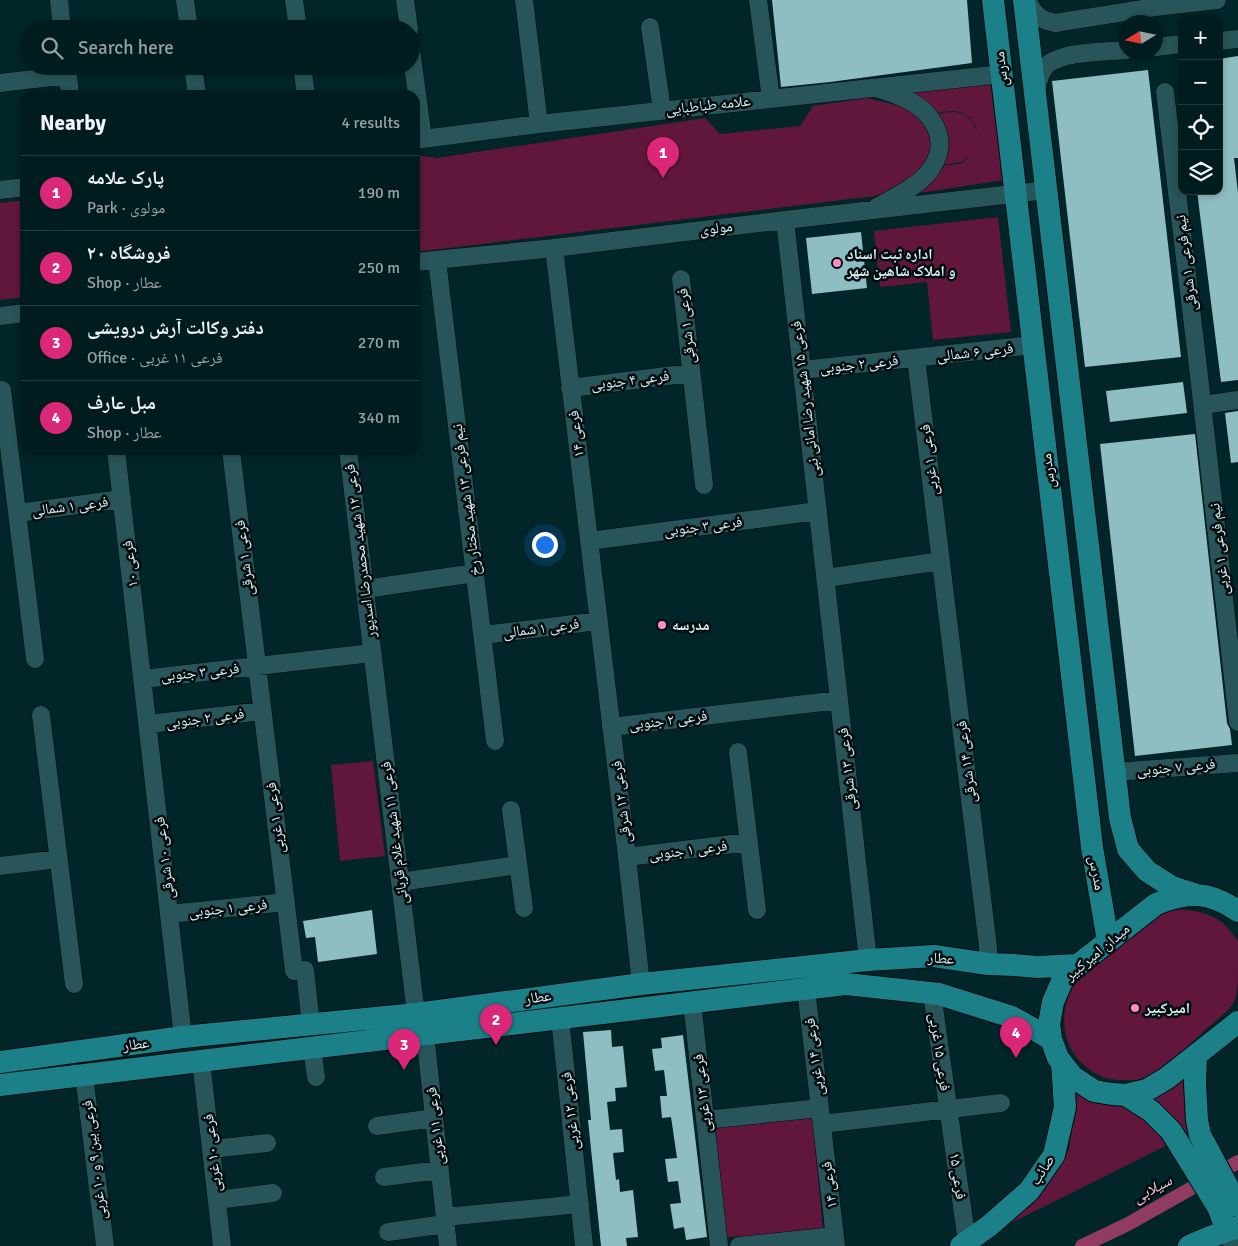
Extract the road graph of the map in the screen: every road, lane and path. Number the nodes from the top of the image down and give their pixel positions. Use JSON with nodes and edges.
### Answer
{"nodes":[{"id":1,"x":59,"y":0,"type":"edge"},
{"id":2,"x":185,"y":0,"type":"edge"},
{"id":3,"x":294,"y":0,"type":"edge"},
{"id":4,"x":405,"y":0,"type":"edge"},
{"id":5,"x":524,"y":0,"type":"edge"},
{"id":6,"x":758,"y":0,"type":"edge"},
{"id":7,"x":993,"y":0,"type":"edge"},
{"id":8,"x":1025,"y":0,"type":"edge"},
{"id":9,"x":1217,"y":0,"type":"edge"},
{"id":10,"x":61,"y":20,"type":"edge"},
{"id":11,"x":188,"y":20,"type":"edge"},
{"id":12,"x":297,"y":20,"type":"edge"},
{"id":13,"x":407,"y":20,"type":"edge"},
{"id":14,"x":650,"y":27,"type":"dead end"},
{"id":15,"x":1238,"y":39,"type":"edge"},
{"id":16,"x":1223,"y":41,"type":"edge"},
{"id":17,"x":1178,"y":44,"type":"edge"},
{"id":18,"x":1163,"y":46,"type":"edge"},
{"id":19,"x":1118,"y":51,"type":"edge"},
{"id":20,"x":1002,"y":74,"type":"junction"},
{"id":21,"x":45,"y":75,"type":"edge"},
{"id":22,"x":68,"y":75,"type":"edge"},
{"id":23,"x":194,"y":75,"type":"edge"},
{"id":24,"x":303,"y":75,"type":"edge"},
{"id":25,"x":413,"y":75,"type":"edge"},
{"id":26,"x":0,"y":83,"type":"edge"},
{"id":27,"x":866,"y":88,"type":"junction"},
{"id":28,"x":69,"y":90,"type":"edge"},
{"id":29,"x":196,"y":90,"type":"edge"},
{"id":30,"x":305,"y":90,"type":"edge"},
{"id":31,"x":415,"y":90,"type":"edge"},
{"id":32,"x":1165,"y":92,"type":"dead end"},
{"id":33,"x":1035,"y":94,"type":"junction"},
{"id":34,"x":771,"y":99,"type":"junction"},
{"id":35,"x":662,"y":110,"type":"junction"},
{"id":36,"x":539,"y":124,"type":"junction"},
{"id":37,"x":420,"y":140,"type":"edge"},
{"id":38,"x":20,"y":188,"type":"edge"},
{"id":39,"x":0,"y":190,"type":"edge"},
{"id":40,"x":1046,"y":190,"type":"junction"},
{"id":41,"x":1016,"y":194,"type":"junction"},
{"id":42,"x":870,"y":211,"type":"junction"},
{"id":43,"x":785,"y":220,"type":"junction"},
{"id":44,"x":554,"y":248,"type":"junction"},
{"id":45,"x":437,"y":260,"type":"junction"},
{"id":46,"x":420,"y":262,"type":"edge"},
{"id":47,"x":681,"y":279,"type":"dead end"},
{"id":48,"x":20,"y":314,"type":"edge"},
{"id":49,"x":0,"y":316,"type":"edge"},
{"id":50,"x":1033,"y":345,"type":"junction"},
{"id":51,"x":916,"y":358,"type":"junction"},
{"id":52,"x":802,"y":370,"type":"junction"},
{"id":53,"x":691,"y":373,"type":"junction"},
{"id":54,"x":570,"y":388,"type":"junction"},
{"id":55,"x":2,"y":390,"type":"dead end"},
{"id":56,"x":1238,"y":400,"type":"edge"},
{"id":57,"x":1203,"y":405,"type":"junction"},
{"id":58,"x":117,"y":455,"type":"edge"},
{"id":59,"x":232,"y":455,"type":"edge"},
{"id":60,"x":349,"y":455,"type":"edge"},
{"id":61,"x":704,"y":485,"type":"dead end"},
{"id":62,"x":122,"y":499,"type":"junction"},
{"id":63,"x":818,"y":511,"type":"junction"},
{"id":64,"x":18,"y":513,"type":"junction"},
{"id":65,"x":589,"y":541,"type":"junction"},
{"id":66,"x":941,"y":561,"type":"junction"},
{"id":67,"x":475,"y":573,"type":"junction"},
{"id":68,"x":826,"y":578,"type":"junction"},
{"id":69,"x":364,"y":589,"type":"junction"},
{"id":70,"x":598,"y":621,"type":"junction"},
{"id":71,"x":482,"y":635,"type":"junction"},
{"id":72,"x":372,"y":652,"type":"junction"},
{"id":73,"x":35,"y":659,"type":"dead end"},
{"id":74,"x":257,"y":666,"type":"junction"},
{"id":75,"x":143,"y":678,"type":"junction"},
{"id":76,"x":840,"y":700,"type":"junction"},
{"id":77,"x":262,"y":711,"type":"junction"},
{"id":78,"x":42,"y":715,"type":"dead end"},
{"id":79,"x":1238,"y":722,"type":"edge"},
{"id":80,"x":148,"y":724,"type":"junction"},
{"id":81,"x":611,"y":727,"type":"junction"},
{"id":82,"x":495,"y":740,"type":"dead end"},
{"id":83,"x":738,"y":752,"type":"dead end"},
{"id":84,"x":1238,"y":762,"type":"edge"},
{"id":85,"x":1114,"y":772,"type":"junction"},
{"id":86,"x":511,"y":810,"type":"dead end"},
{"id":87,"x":748,"y":842,"type":"junction"},
{"id":88,"x":627,"y":857,"type":"junction"},
{"id":89,"x":58,"y":859,"type":"junction"},
{"id":90,"x":0,"y":866,"type":"edge"},
{"id":91,"x":518,"y":866,"type":"junction"},
{"id":92,"x":400,"y":882,"type":"junction"},
{"id":93,"x":1194,"y":894,"type":"junction"},
{"id":94,"x":1228,"y":900,"type":"edge"},
{"id":95,"x":286,"y":902,"type":"junction"},
{"id":96,"x":524,"y":908,"type":"dead end"},
{"id":97,"x":756,"y":910,"type":"dead end"},
{"id":98,"x":1238,"y":911,"type":"edge"},
{"id":99,"x":170,"y":914,"type":"junction"},
{"id":100,"x":1108,"y":941,"type":"junction"},
{"id":101,"x":868,"y":960,"type":"junction"},
{"id":102,"x":988,"y":964,"type":"junction"},
{"id":103,"x":1077,"y":965,"type":"junction"},
{"id":104,"x":761,"y":971,"type":"junction"},
{"id":105,"x":74,"y":984,"type":"dead end"},
{"id":106,"x":641,"y":984,"type":"junction"},
{"id":107,"x":806,"y":989,"type":"junction"},
{"id":108,"x":932,"y":993,"type":"junction"},
{"id":109,"x":763,"y":994,"type":"junction"},
{"id":110,"x":692,"y":1002,"type":"junction"},
{"id":111,"x":416,"y":1014,"type":"junction"},
{"id":112,"x":560,"y":1018,"type":"junction"},
{"id":113,"x":1238,"y":1022,"type":"edge"},
{"id":114,"x":311,"y":1025,"type":"junction"},
{"id":115,"x":425,"y":1034,"type":"junction"},
{"id":116,"x":183,"y":1037,"type":"junction"},
{"id":117,"x":1051,"y":1039,"type":"junction"},
{"id":118,"x":312,"y":1048,"type":"junction"},
{"id":119,"x":1196,"y":1056,"type":"junction"},
{"id":120,"x":201,"y":1061,"type":"junction"},
{"id":121,"x":0,"y":1062,"type":"edge"},
{"id":122,"x":1062,"y":1064,"type":"junction"},
{"id":123,"x":84,"y":1074,"type":"junction"},
{"id":124,"x":316,"y":1077,"type":"dead end"},
{"id":125,"x":0,"y":1085,"type":"edge"},
{"id":126,"x":1126,"y":1094,"type":"junction"},
{"id":127,"x":1001,"y":1103,"type":"dead end"},
{"id":128,"x":948,"y":1110,"type":"junction"},
{"id":129,"x":821,"y":1116,"type":"junction"},
{"id":130,"x":434,"y":1118,"type":"junction"},
{"id":131,"x":705,"y":1120,"type":"junction"},
{"id":132,"x":377,"y":1126,"type":"dead end"},
{"id":133,"x":267,"y":1143,"type":"dead end"},
{"id":134,"x":211,"y":1149,"type":"junction"},
{"id":135,"x":440,"y":1170,"type":"junction"},
{"id":136,"x":384,"y":1177,"type":"dead end"},
{"id":137,"x":273,"y":1194,"type":"dead end"},
{"id":138,"x":1226,"y":1197,"type":"edge"},
{"id":139,"x":217,"y":1200,"type":"junction"},
{"id":140,"x":580,"y":1204,"type":"junction"},
{"id":141,"x":445,"y":1220,"type":"junction"},
{"id":142,"x":388,"y":1232,"type":"dead end"},
{"id":143,"x":1233,"y":1235,"type":"edge"},
{"id":144,"x":836,"y":1241,"type":"edge"},
{"id":145,"x":964,"y":1244,"type":"edge"},
{"id":146,"x":105,"y":1246,"type":"edge"},
{"id":147,"x":222,"y":1246,"type":"edge"},
{"id":148,"x":448,"y":1246,"type":"edge"},
{"id":149,"x":584,"y":1246,"type":"edge"},
{"id":150,"x":719,"y":1246,"type":"edge"},
{"id":151,"x":739,"y":1246,"type":"edge"},
{"id":152,"x":1189,"y":1246,"type":"edge"}],
"edges":[{"from":1,"to":10,"type":"street"},
{"from":2,"to":11,"type":"street"},
{"from":3,"to":12,"type":"street"},
{"from":4,"to":13,"type":"street"},
{"from":5,"to":36,"type":"street"},
{"from":6,"to":34,"type":"street"},
{"from":7,"to":20,"type":"main road","name":"مدرس"},
{"from":8,"to":9,"type":"street"},
{"from":8,"to":33,"type":"main road","name":"مدرس"},
{"from":14,"to":35,"type":"street"},
{"from":15,"to":16,"type":"street"},
{"from":17,"to":18,"type":"street"},
{"from":19,"to":33,"type":"street"},
{"from":20,"to":27,"type":"street","name":"علامه طباطبایی"},
{"from":20,"to":41,"type":"main road","name":"مدرس"},
{"from":21,"to":26,"type":"street"},
{"from":22,"to":28,"type":"street"},
{"from":23,"to":29,"type":"street"},
{"from":24,"to":30,"type":"street"},
{"from":25,"to":31,"type":"street"},
{"from":27,"to":34,"type":"street","name":"علامه طباطبایی"},
{"from":27,"to":42,"type":"street"},
{"from":32,"to":57,"type":"street","name":"نیم فرعی ۱ شرقی"},
{"from":33,"to":40,"type":"main road","name":"مدرس"},
{"from":34,"to":35,"type":"street","name":"علامه طباطبایی"},
{"from":35,"to":36,"type":"street","name":"علامه طباطبایی"},
{"from":36,"to":37,"type":"street","name":"علامه طباطبایی"},
{"from":38,"to":39,"type":"street"},
{"from":40,"to":41,"type":"street","name":"مولوی"},
{"from":40,"to":85,"type":"main road","name":"مدرس"},
{"from":41,"to":42,"type":"street","name":"مولوی"},
{"from":41,"to":50,"type":"main road","name":"مدرس"},
{"from":42,"to":43,"type":"street","name":"مولوی"},
{"from":43,"to":44,"type":"street","name":"مولوی"},
{"from":43,"to":52,"type":"street","name":"فرعی ۱۵ شهید رضا امانی نبی"},
{"from":44,"to":45,"type":"street","name":"مولوی"},
{"from":44,"to":54,"type":"street","name":"فرعی ۱۴"},
{"from":45,"to":46,"type":"street","name":"مولوی"},
{"from":45,"to":67,"type":"street","name":"نیم فرعی ۱۳ شهید مختار رخ"},
{"from":47,"to":53,"type":"street","name":"فرعی ۱ شرقی"},
{"from":48,"to":49,"type":"street"},
{"from":50,"to":51,"type":"street","name":"فرعی ۶ شمالی"},
{"from":50,"to":100,"type":"main road","name":"مدرس"},
{"from":51,"to":52,"type":"street","name":"فرعی ۲ جنوبی"},
{"from":51,"to":66,"type":"street","name":"فرعی ۱ غربی"},
{"from":52,"to":63,"type":"street","name":"فرعی ۱۵ شهید رضا امانی نبی"},
{"from":53,"to":54,"type":"street","name":"فرعی ۴ جنوبی"},
{"from":53,"to":61,"type":"street"},
{"from":54,"to":65,"type":"street","name":"فرعی ۱۴"},
{"from":55,"to":64,"type":"street"},
{"from":56,"to":57,"type":"street"},
{"from":57,"to":79,"type":"street","name":"نیم فرعی ۱ غربی"},
{"from":58,"to":62,"type":"street","name":"فرعی ۱۰"},
{"from":59,"to":74,"type":"street","name":"فرعی ۱ شرقی"},
{"from":60,"to":69,"type":"street","name":"فرعی ۱۲ شهید محمدرضا اسدپور"},
{"from":62,"to":64,"type":"street","name":"فرعی ۱ شمالی"},
{"from":62,"to":75,"type":"street","name":"فرعی ۱۰"},
{"from":63,"to":65,"type":"street","name":"فرعی ۳ جنوبی"},
{"from":63,"to":68,"type":"street","name":"فرعی ۱۵ شهید رضا امانی نبی"},
{"from":64,"to":73,"type":"street"},
{"from":65,"to":70,"type":"street","name":"فرعی ۱۴"},
{"from":66,"to":68,"type":"street"},
{"from":66,"to":102,"type":"street","name":"فرعی ۱۴ شرقی"},
{"from":67,"to":69,"type":"street"},
{"from":67,"to":71,"type":"street","name":"نیم فرعی ۱۳ شهید مختار رخ"},
{"from":68,"to":76,"type":"street","name":"فرعی ۱۳ شرقی"},
{"from":69,"to":72,"type":"street","name":"فرعی ۱۲ شهید محمدرضا اسدپور"},
{"from":70,"to":71,"type":"street","name":"فرعی ۱ شمالی"},
{"from":70,"to":81,"type":"street","name":"فرعی ۱۲ شرقی"},
{"from":71,"to":82,"type":"street","name":"نیم فرعی ۱۳ شهید مختار رخ"},
{"from":72,"to":74,"type":"street"},
{"from":72,"to":92,"type":"street","name":"فرعی ۱۱ شهید غلام قربانی"},
{"from":74,"to":75,"type":"street","name":"فرعی ۳ جنوبی"},
{"from":74,"to":77,"type":"street","name":"فرعی ۱ غربی"},
{"from":75,"to":80,"type":"street","name":"فرعی ۱۰ شرقی"},
{"from":76,"to":81,"type":"street","name":"فرعی ۲ جنوبی"},
{"from":76,"to":101,"type":"street","name":"فرعی ۱۳ شرقی"},
{"from":77,"to":80,"type":"street","name":"فرعی ۲ جنوبی"},
{"from":77,"to":95,"type":"street","name":"فرعی ۱ غربی"},
{"from":78,"to":89,"type":"street"},
{"from":80,"to":99,"type":"street","name":"فرعی ۱۰ شرقی"},
{"from":81,"to":88,"type":"street","name":"فرعی ۱۲ شرقی"},
{"from":83,"to":87,"type":"street"},
{"from":84,"to":85,"type":"street","name":"فرعی ۷ جنوبی"},
{"from":85,"to":93,"type":"main road","name":"مدرس"},
{"from":86,"to":91,"type":"street"},
{"from":87,"to":88,"type":"street","name":"فرعی ۱ جنوبی"},
{"from":87,"to":97,"type":"street"},
{"from":88,"to":106,"type":"street","name":"فرعی ۱۲ شرقی"},
{"from":89,"to":90,"type":"street"},
{"from":89,"to":105,"type":"street"},
{"from":91,"to":92,"type":"street"},
{"from":91,"to":96,"type":"street"},
{"from":92,"to":111,"type":"street","name":"فرعی ۱۱ شهید غلام قربانی"},
{"from":93,"to":94,"type":"main road","name":"میدان امیرکبیر"},
{"from":93,"to":100,"type":"main road","name":"میدان امیرکبیر"},
{"from":94,"to":98,"type":"main road","name":"میدان امیرکبیر"},
{"from":95,"to":99,"type":"street","name":"فرعی ۱ جنوبی"},
{"from":95,"to":114,"type":"street","name":"فرعی ۱ غربی"},
{"from":99,"to":116,"type":"street","name":"فرعی ۱۰ شرقی"},
{"from":100,"to":103,"type":"main road","name":"میدان امیرکبیر"},
{"from":101,"to":102,"type":"main road","name":"عطار"},
{"from":101,"to":104,"type":"main road","name":"عطار"},
{"from":102,"to":103,"type":"main road","name":"عطار"},
{"from":103,"to":117,"type":"main road","name":"میدان امیرکبیر"},
{"from":104,"to":106,"type":"main road","name":"عطار"},
{"from":104,"to":109,"type":"main road"},
{"from":106,"to":111,"type":"main road","name":"عطار"},
{"from":107,"to":108,"type":"main road","name":"عطار"},
{"from":107,"to":109,"type":"main road","name":"عطار"},
{"from":107,"to":129,"type":"street","name":"فرعی ۱۴ غربی"},
{"from":108,"to":117,"type":"main road","name":"عطار"},
{"from":108,"to":128,"type":"street","name":"فرعی ۱۵ غربی"},
{"from":109,"to":110,"type":"main road","name":"عطار"},
{"from":110,"to":112,"type":"main road","name":"عطار"},
{"from":110,"to":131,"type":"street","name":"فرعی ۱۳ غربی"},
{"from":111,"to":114,"type":"main road","name":"عطار"},
{"from":112,"to":115,"type":"main road","name":"عطار"},
{"from":112,"to":140,"type":"street","name":"فرعی ۱۲ غربی"},
{"from":113,"to":119,"type":"main road","name":"میدان امیرکبیر"},
{"from":114,"to":116,"type":"main road","name":"عطار"},
{"from":115,"to":118,"type":"main road","name":"عطار"},
{"from":115,"to":130,"type":"street","name":"فرعی ۱۱ غربی"},
{"from":116,"to":121,"type":"main road","name":"عطار"},
{"from":117,"to":122,"type":"main road","name":"میدان امیرکبیر"},
{"from":118,"to":120,"type":"main road","name":"عطار"},
{"from":118,"to":124,"type":"street"},
{"from":119,"to":126,"type":"main road","name":"میدان امیرکبیر"},
{"from":119,"to":138,"type":"main road"},
{"from":120,"to":123,"type":"main road","name":"عطار"},
{"from":120,"to":134,"type":"street","name":"فرعی ۱۰ غربی"},
{"from":122,"to":126,"type":"main road","name":"میدان امیرکبیر"},
{"from":122,"to":145,"type":"main road","name":"صائب"},
{"from":123,"to":125,"type":"main road","name":"عطار"},
{"from":123,"to":146,"type":"street","name":"فرعی بین ۹ و ۱۰ غربی"},
{"from":126,"to":138,"type":"main road"},
{"from":127,"to":128,"type":"street"},
{"from":128,"to":129,"type":"street"},
{"from":128,"to":145,"type":"street","name":"فرعی ۱۵"},
{"from":129,"to":131,"type":"street"},
{"from":129,"to":144,"type":"street","name":"فرعی ۱۴"},
{"from":130,"to":132,"type":"street"},
{"from":130,"to":135,"type":"street","name":"فرعی ۱۱ غربی"},
{"from":131,"to":150,"type":"street","name":"فرعی ۱۳ غربی"},
{"from":133,"to":134,"type":"street"},
{"from":134,"to":139,"type":"street","name":"فرعی ۱۰ غربی"},
{"from":135,"to":136,"type":"street"},
{"from":135,"to":141,"type":"street","name":"فرعی ۱۱ غربی"},
{"from":137,"to":139,"type":"street"},
{"from":138,"to":143,"type":"main road"},
{"from":139,"to":147,"type":"street","name":"فرعی ۱۰ غربی"},
{"from":140,"to":141,"type":"street"},
{"from":140,"to":149,"type":"street","name":"فرعی ۱۲ غربی"},
{"from":141,"to":142,"type":"street"},
{"from":141,"to":148,"type":"street","name":"فرعی ۱۱ غربی"},
{"from":143,"to":152,"type":"main road"},
{"from":144,"to":151,"type":"street"}]}
